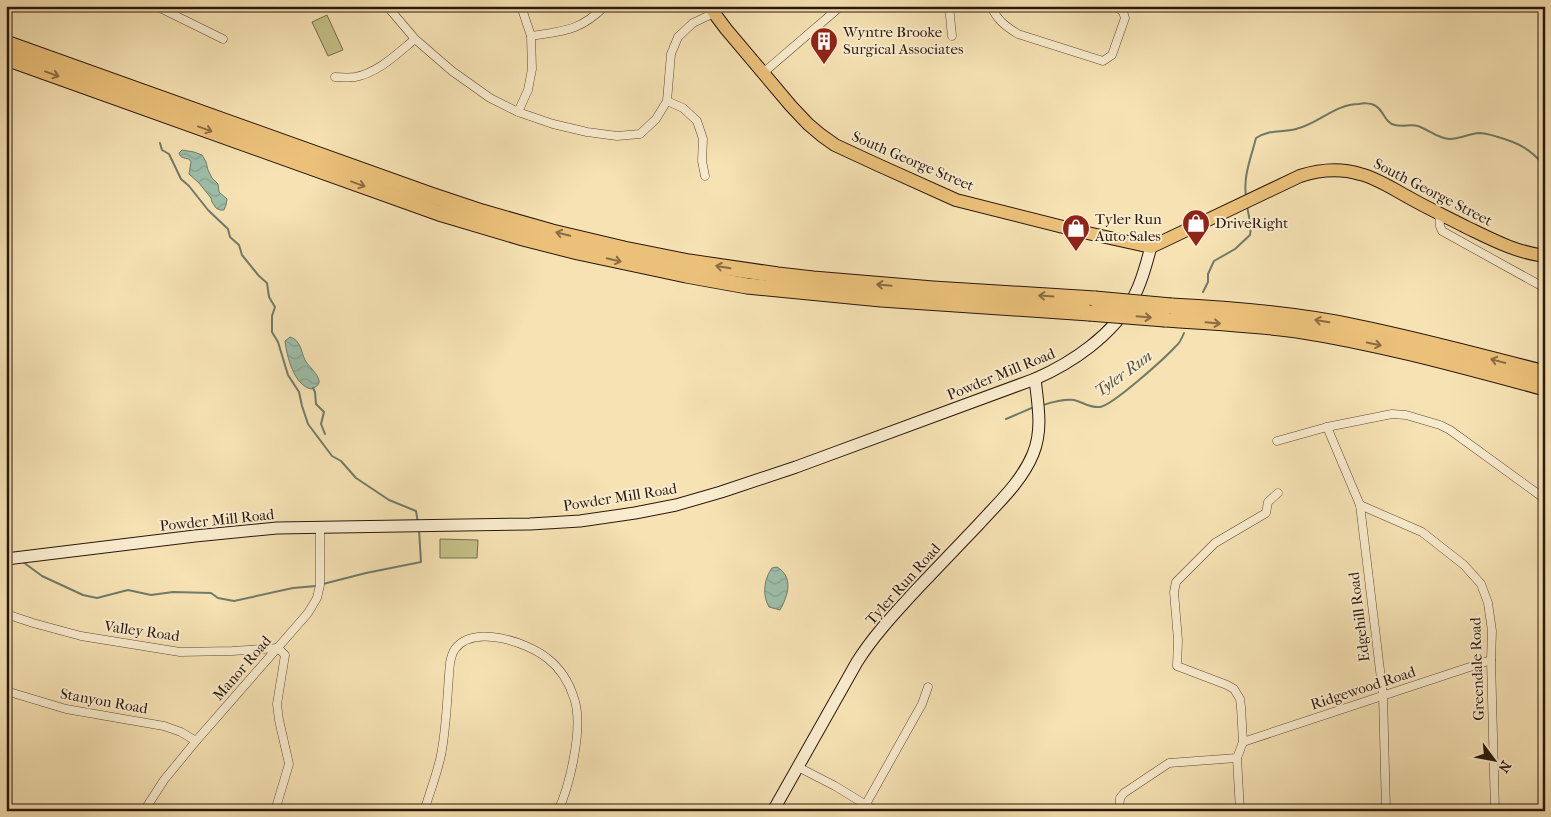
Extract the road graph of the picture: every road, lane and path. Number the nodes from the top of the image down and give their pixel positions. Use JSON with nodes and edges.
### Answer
{"nodes":[{"id":1,"x":156,"y":6,"type":"edge"},
{"id":2,"x":387,"y":6,"type":"edge"},
{"id":3,"x":521,"y":6,"type":"edge"},
{"id":4,"x":605,"y":6,"type":"edge"},
{"id":5,"x":841,"y":6,"type":"edge"},
{"id":6,"x":949,"y":6,"type":"edge"},
{"id":7,"x":991,"y":6,"type":"edge"},
{"id":8,"x":1116,"y":6,"type":"edge"},
{"id":9,"x":174,"y":10,"type":"edge"},
{"id":10,"x":712,"y":10,"type":"edge"},
{"id":11,"x":531,"y":36,"type":"junction"},
{"id":12,"x":952,"y":36,"type":"dead end"},
{"id":13,"x":223,"y":39,"type":"dead end"},
{"id":14,"x":415,"y":40,"type":"junction"},
{"id":15,"x":6,"y":43,"type":"edge"},
{"id":16,"x":6,"y":58,"type":"edge"},
{"id":17,"x":763,"y":73,"type":"junction"},
{"id":18,"x":335,"y":77,"type":"dead end"},
{"id":19,"x":667,"y":101,"type":"junction"},
{"id":20,"x":518,"y":112,"type":"junction"},
{"id":21,"x":705,"y":176,"type":"dead end"},
{"id":22,"x":1438,"y":213,"type":"junction"},
{"id":23,"x":1151,"y":247,"type":"junction"},
{"id":24,"x":1545,"y":256,"type":"edge"},
{"id":25,"x":1545,"y":288,"type":"edge"},
{"id":26,"x":1092,"y":306,"type":"junction"},
{"id":27,"x":1168,"y":312,"type":"junction"},
{"id":28,"x":1545,"y":373,"type":"edge"},
{"id":29,"x":1035,"y":379,"type":"junction"},
{"id":30,"x":1545,"y":388,"type":"edge"},
{"id":31,"x":1327,"y":428,"type":"junction"},
{"id":32,"x":1277,"y":441,"type":"dead end"},
{"id":33,"x":1278,"y":494,"type":"dead end"},
{"id":34,"x":1545,"y":499,"type":"edge"},
{"id":35,"x":1360,"y":505,"type":"junction"},
{"id":36,"x":320,"y":529,"type":"junction"},
{"id":37,"x":8,"y":559,"type":"edge"},
{"id":38,"x":6,"y":614,"type":"edge"},
{"id":39,"x":278,"y":648,"type":"junction"},
{"id":40,"x":1491,"y":660,"type":"junction"},
{"id":41,"x":928,"y":687,"type":"dead end"},
{"id":42,"x":6,"y":692,"type":"edge"},
{"id":43,"x":1383,"y":695,"type":"junction"},
{"id":44,"x":196,"y":741,"type":"junction"},
{"id":45,"x":1243,"y":742,"type":"junction"},
{"id":46,"x":1237,"y":758,"type":"junction"},
{"id":47,"x":798,"y":767,"type":"junction"},
{"id":48,"x":866,"y":804,"type":"junction"},
{"id":49,"x":144,"y":811,"type":"edge"},
{"id":50,"x":274,"y":811,"type":"edge"},
{"id":51,"x":424,"y":811,"type":"edge"},
{"id":52,"x":558,"y":811,"type":"edge"},
{"id":53,"x":773,"y":811,"type":"edge"},
{"id":54,"x":876,"y":811,"type":"edge"},
{"id":55,"x":1119,"y":811,"type":"edge"},
{"id":56,"x":1240,"y":811,"type":"edge"},
{"id":57,"x":1386,"y":811,"type":"edge"},
{"id":58,"x":1496,"y":811,"type":"edge"}],
"edges":[{"from":1,"to":9,"type":"street"},
{"from":2,"to":14,"type":"street"},
{"from":3,"to":11,"type":"street"},
{"from":4,"to":11,"type":"street"},
{"from":5,"to":17,"type":"street"},
{"from":6,"to":12,"type":"street"},
{"from":7,"to":8,"type":"street"},
{"from":9,"to":13,"type":"street"},
{"from":10,"to":17,"type":"main road","name":"South George Street"},
{"from":10,"to":19,"type":"street"},
{"from":11,"to":20,"type":"street"},
{"from":14,"to":18,"type":"street"},
{"from":14,"to":20,"type":"street"},
{"from":26,"to":15,"type":"highway","one_way":true},
{"from":16,"to":26,"type":"highway","one_way":true},
{"from":17,"to":23,"type":"main road","name":"South George Street"},
{"from":19,"to":20,"type":"street"},
{"from":19,"to":21,"type":"street"},
{"from":22,"to":23,"type":"main road","name":"South George Street"},
{"from":22,"to":24,"type":"main road","name":"South George Street"},
{"from":22,"to":25,"type":"street"},
{"from":23,"to":29,"type":"street","name":"Powder Mill Road"},
{"from":26,"to":27,"type":"highway","bridge":true},
{"from":28,"to":27,"type":"highway","one_way":true},
{"from":27,"to":30,"type":"highway","one_way":true},
{"from":29,"to":36,"type":"street","name":"Powder Mill Road"},
{"from":29,"to":47,"type":"street","name":"Tyler Run Road"},
{"from":31,"to":32,"type":"street"},
{"from":31,"to":34,"type":"street"},
{"from":31,"to":35,"type":"street","name":"Edgehill Road"},
{"from":33,"to":45,"type":"street"},
{"from":35,"to":40,"type":"street","name":"Greendale Road"},
{"from":35,"to":43,"type":"street","name":"Edgehill Road"},
{"from":36,"to":37,"type":"street","name":"Powder Mill Road"},
{"from":36,"to":39,"type":"street","name":"Manor Road"},
{"from":38,"to":39,"type":"street","name":"Valley Road"},
{"from":39,"to":44,"type":"street","name":"Manor Road"},
{"from":39,"to":50,"type":"street"},
{"from":40,"to":43,"type":"street","name":"Ridgewood Road"},
{"from":40,"to":58,"type":"street","name":"Greendale Road"},
{"from":41,"to":48,"type":"street"},
{"from":42,"to":44,"type":"street","name":"Stanyon Road"},
{"from":43,"to":45,"type":"street","name":"Ridgewood Road"},
{"from":43,"to":57,"type":"street","name":"Edgehill Road"},
{"from":44,"to":49,"type":"street","name":"Manor Road"},
{"from":45,"to":46,"type":"street"},
{"from":46,"to":55,"type":"street"},
{"from":46,"to":56,"type":"street"},
{"from":47,"to":48,"type":"street"},
{"from":47,"to":53,"type":"street","name":"Tyler Run Road"},
{"from":48,"to":54,"type":"street"},
{"from":51,"to":52,"type":"street"}]}
